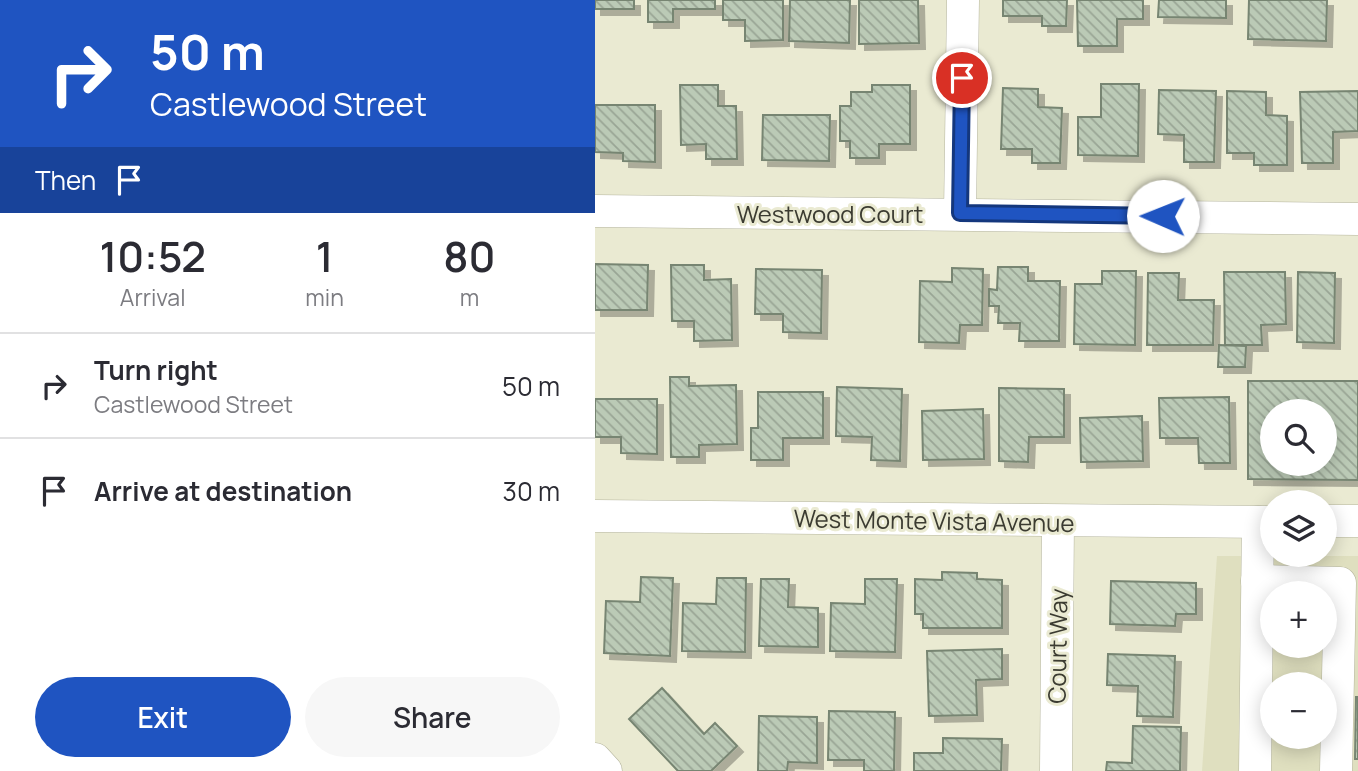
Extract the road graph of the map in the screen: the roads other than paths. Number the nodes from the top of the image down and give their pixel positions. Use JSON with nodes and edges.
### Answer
{"nodes":[{"id":1,"x":963,"y":0,"type":"edge"},
{"id":2,"x":595,"y":211,"type":"edge"},
{"id":3,"x":960,"y":213,"type":"junction"},
{"id":4,"x":1358,"y":219,"type":"edge"},
{"id":5,"x":595,"y":516,"type":"edge"},
{"id":6,"x":1337,"y":521,"type":"edge"},
{"id":7,"x":1358,"y":521,"type":"edge"},
{"id":8,"x":1058,"y":522,"type":"junction"},
{"id":9,"x":1260,"y":522,"type":"edge"},
{"id":10,"x":1260,"y":559,"type":"edge"},
{"id":11,"x":1257,"y":581,"type":"junction"},
{"id":12,"x":595,"y":759,"type":"edge"},
{"id":13,"x":606,"y":771,"type":"edge"},
{"id":14,"x":1056,"y":771,"type":"edge"},
{"id":15,"x":1255,"y":771,"type":"edge"},
{"id":16,"x":1336,"y":771,"type":"edge"}],
"edges":[{"from":1,"to":3,"type":"street"},
{"from":2,"to":3,"type":"street","name":"Westwood Court"},
{"from":3,"to":4,"type":"street","name":"Westwood Court"},
{"from":5,"to":8,"type":"street","name":"West Monte Vista Avenue"},
{"from":6,"to":7,"type":"street"},
{"from":8,"to":9,"type":"street","name":"West Monte Vista Avenue"},
{"from":8,"to":14,"type":"street","name":"Court Way"},
{"from":10,"to":11,"type":"street"},
{"from":11,"to":15,"type":"street"},
{"from":11,"to":16,"type":"street"},
{"from":12,"to":13,"type":"street"}]}
